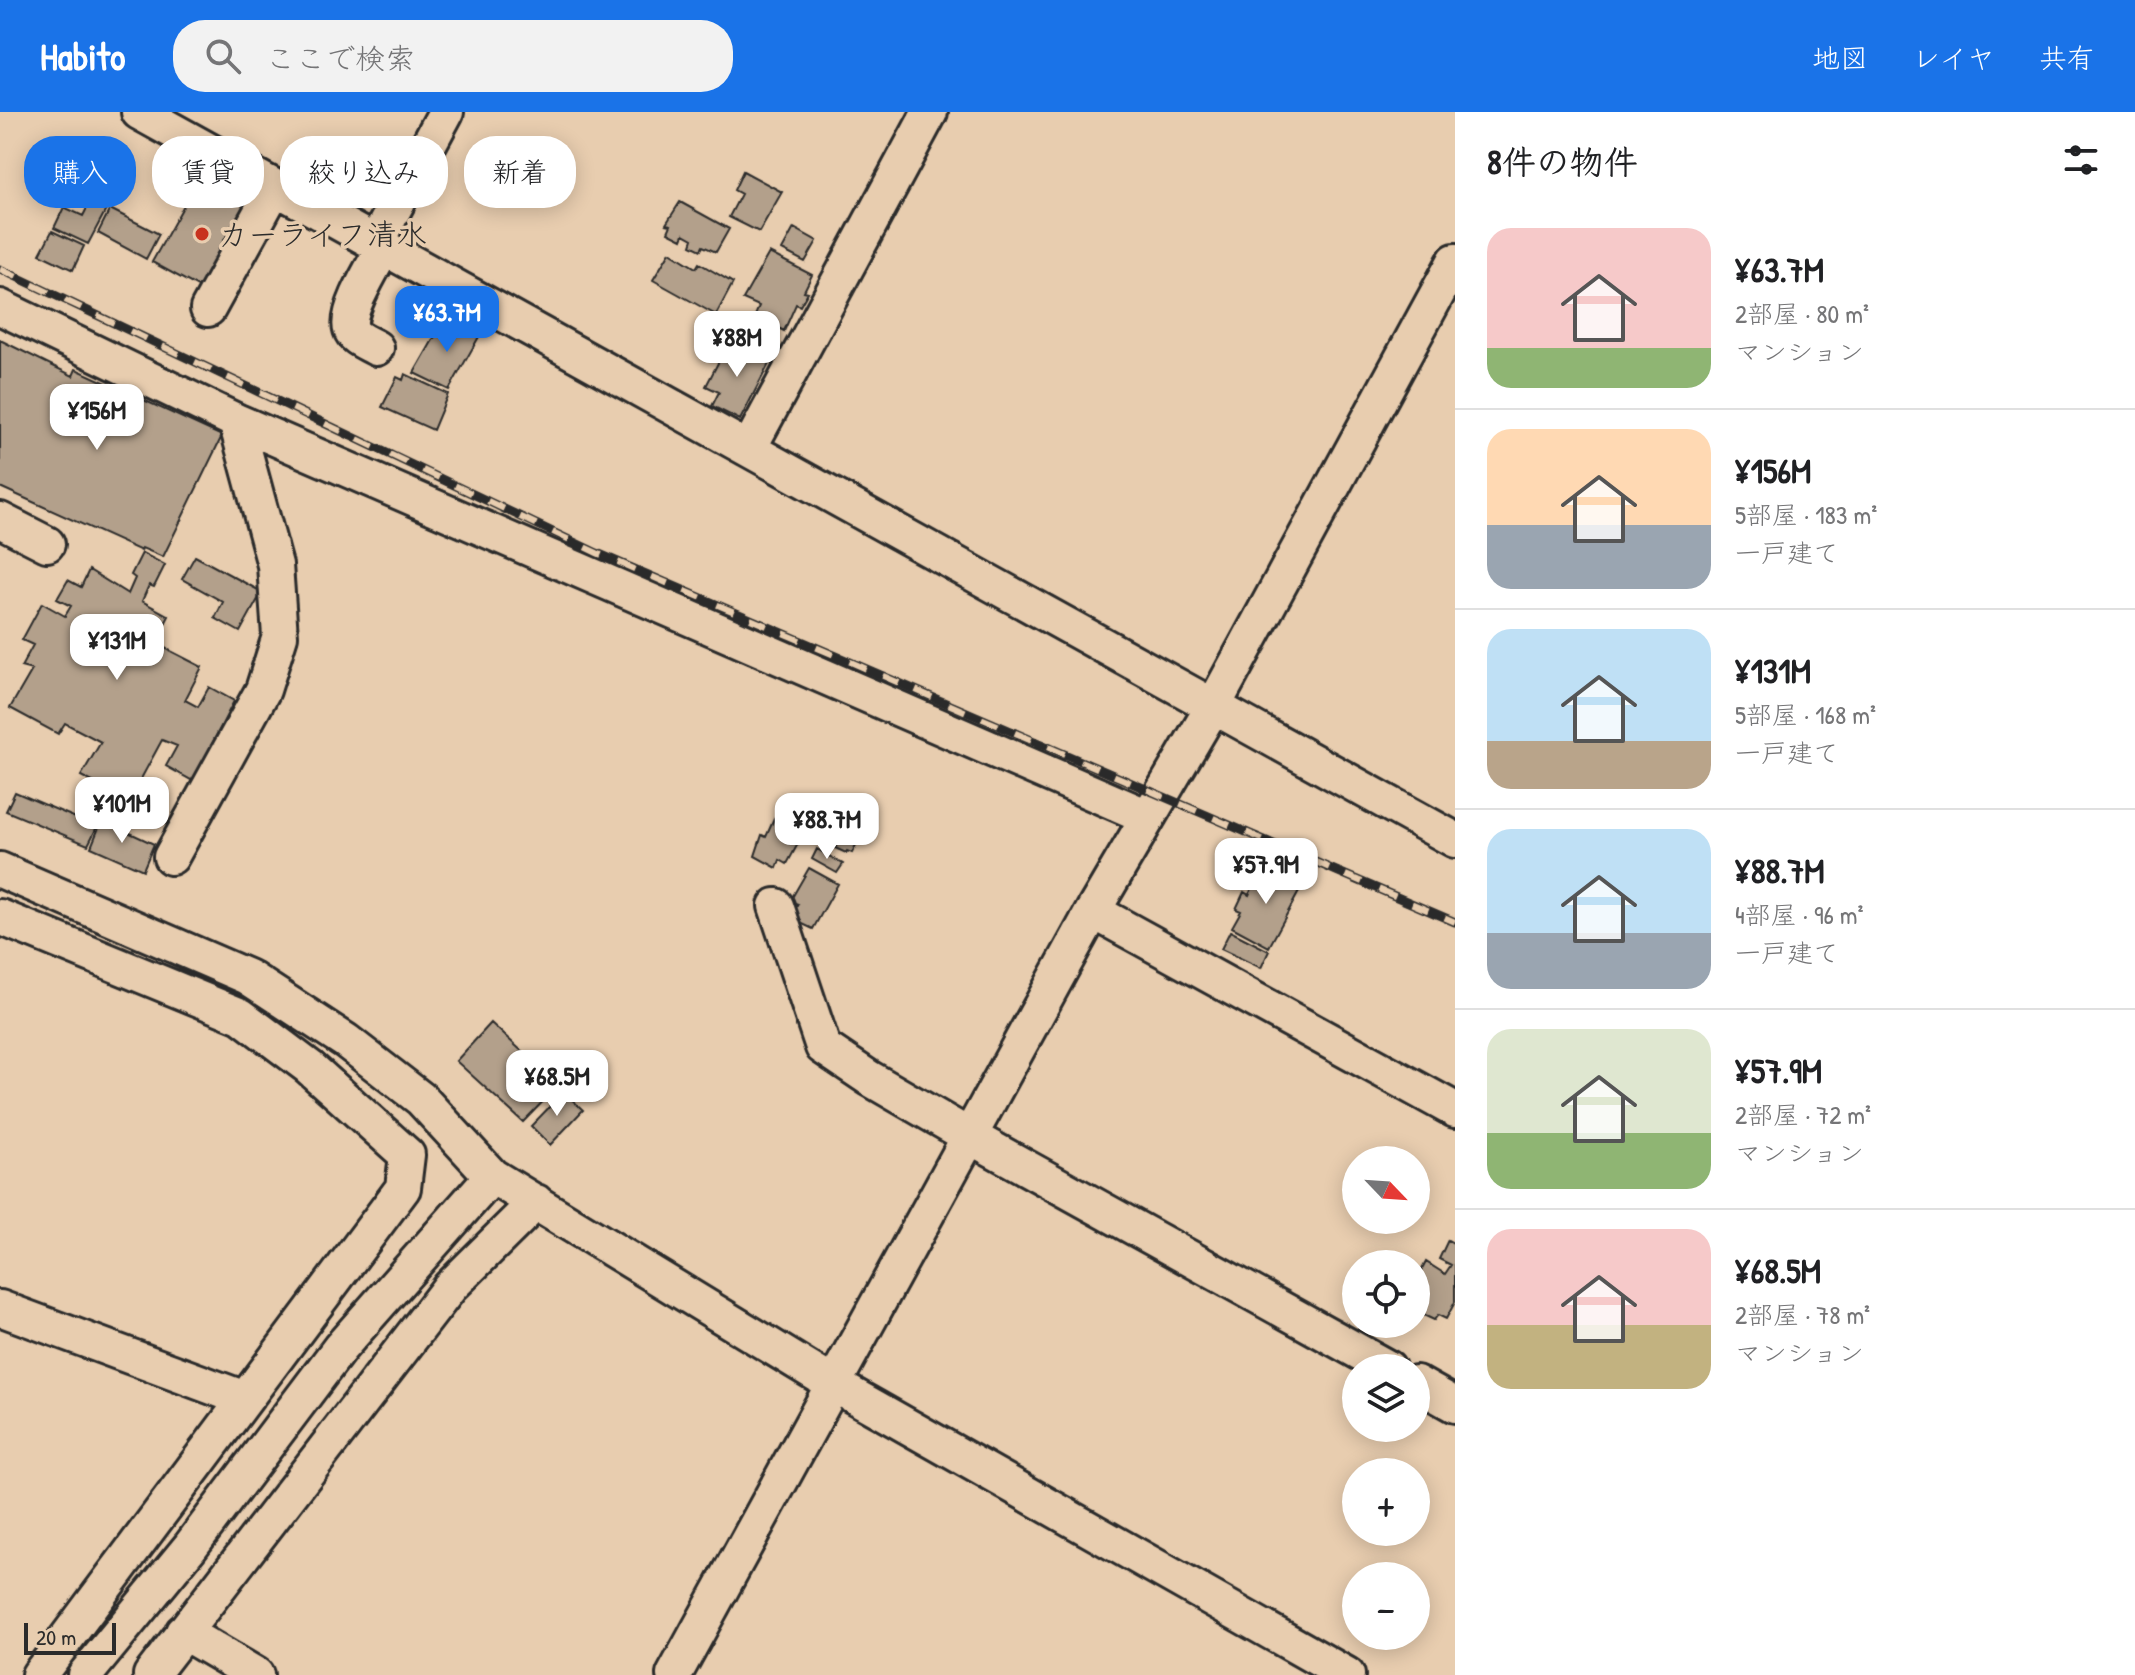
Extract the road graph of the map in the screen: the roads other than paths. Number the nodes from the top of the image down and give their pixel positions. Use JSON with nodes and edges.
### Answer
{"nodes":[{"id":1,"x":139,"y":112,"type":"edge"},
{"id":2,"x":446,"y":112,"type":"edge"},
{"id":3,"x":930,"y":112,"type":"edge"},
{"id":4,"x":174,"y":120,"type":"edge"},
{"id":5,"x":275,"y":187,"type":"junction"},
{"id":6,"x":380,"y":244,"type":"junction"},
{"id":7,"x":1455,"y":261,"type":"edge"},
{"id":8,"x":0,"y":307,"type":"edge"},
{"id":9,"x":208,"y":309,"type":"dead end"},
{"id":10,"x":376,"y":348,"type":"dead end"},
{"id":11,"x":236,"y":421,"type":"junction"},
{"id":12,"x":749,"y":448,"type":"junction"},
{"id":13,"x":0,"y":520,"type":"edge"},
{"id":14,"x":47,"y":544,"type":"dead end"},
{"id":15,"x":1214,"y":705,"type":"junction"},
{"id":16,"x":1148,"y":817,"type":"junction"},
{"id":17,"x":1455,"y":840,"type":"edge"},
{"id":18,"x":171,"y":857,"type":"dead end"},
{"id":19,"x":0,"y":870,"type":"edge"},
{"id":20,"x":776,"y":906,"type":"dead end"},
{"id":21,"x":1093,"y":911,"type":"junction"},
{"id":22,"x":0,"y":917,"type":"edge"},
{"id":23,"x":1455,"y":1110,"type":"edge"},
{"id":24,"x":969,"y":1136,"type":"junction"},
{"id":25,"x":492,"y":1176,"type":"junction"},
{"id":26,"x":536,"y":1202,"type":"junction"},
{"id":27,"x":0,"y":1308,"type":"edge"},
{"id":28,"x":1363,"y":1354,"type":"edge"},
{"id":29,"x":833,"y":1384,"type":"junction"},
{"id":30,"x":1430,"y":1391,"type":"edge"},
{"id":31,"x":245,"y":1399,"type":"junction"},
{"id":32,"x":1455,"y":1405,"type":"edge"},
{"id":33,"x":183,"y":1632,"type":"junction"},
{"id":34,"x":39,"y":1675,"type":"edge"},
{"id":35,"x":85,"y":1675,"type":"edge"},
{"id":36,"x":151,"y":1675,"type":"edge"},
{"id":37,"x":256,"y":1675,"type":"edge"},
{"id":38,"x":674,"y":1675,"type":"edge"},
{"id":39,"x":1347,"y":1675,"type":"edge"}],
"edges":[{"from":1,"to":4,"type":"street"},
{"from":2,"to":6,"type":"street"},
{"from":3,"to":12,"type":"street"},
{"from":4,"to":5,"type":"street"},
{"from":5,"to":6,"type":"street"},
{"from":5,"to":9,"type":"street"},
{"from":6,"to":10,"type":"street"},
{"from":6,"to":12,"type":"street"},
{"from":7,"to":15,"type":"street"},
{"from":8,"to":11,"type":"street"},
{"from":11,"to":16,"type":"street"},
{"from":11,"to":18,"type":"street"},
{"from":12,"to":15,"type":"street"},
{"from":13,"to":14,"type":"street"},
{"from":15,"to":16,"type":"street"},
{"from":15,"to":17,"type":"street"},
{"from":16,"to":21,"type":"street"},
{"from":19,"to":25,"type":"street"},
{"from":20,"to":24,"type":"street"},
{"from":21,"to":23,"type":"street"},
{"from":21,"to":24,"type":"street"},
{"from":22,"to":31,"type":"street"},
{"from":24,"to":28,"type":"street"},
{"from":24,"to":29,"type":"street"},
{"from":25,"to":26,"type":"street"},
{"from":25,"to":35,"type":"street"},
{"from":26,"to":29,"type":"street"},
{"from":26,"to":33,"type":"street"},
{"from":27,"to":31,"type":"street"},
{"from":29,"to":38,"type":"street"},
{"from":29,"to":39,"type":"street"},
{"from":30,"to":32,"type":"street"},
{"from":31,"to":34,"type":"street"},
{"from":33,"to":36,"type":"street"},
{"from":33,"to":37,"type":"street"}]}
